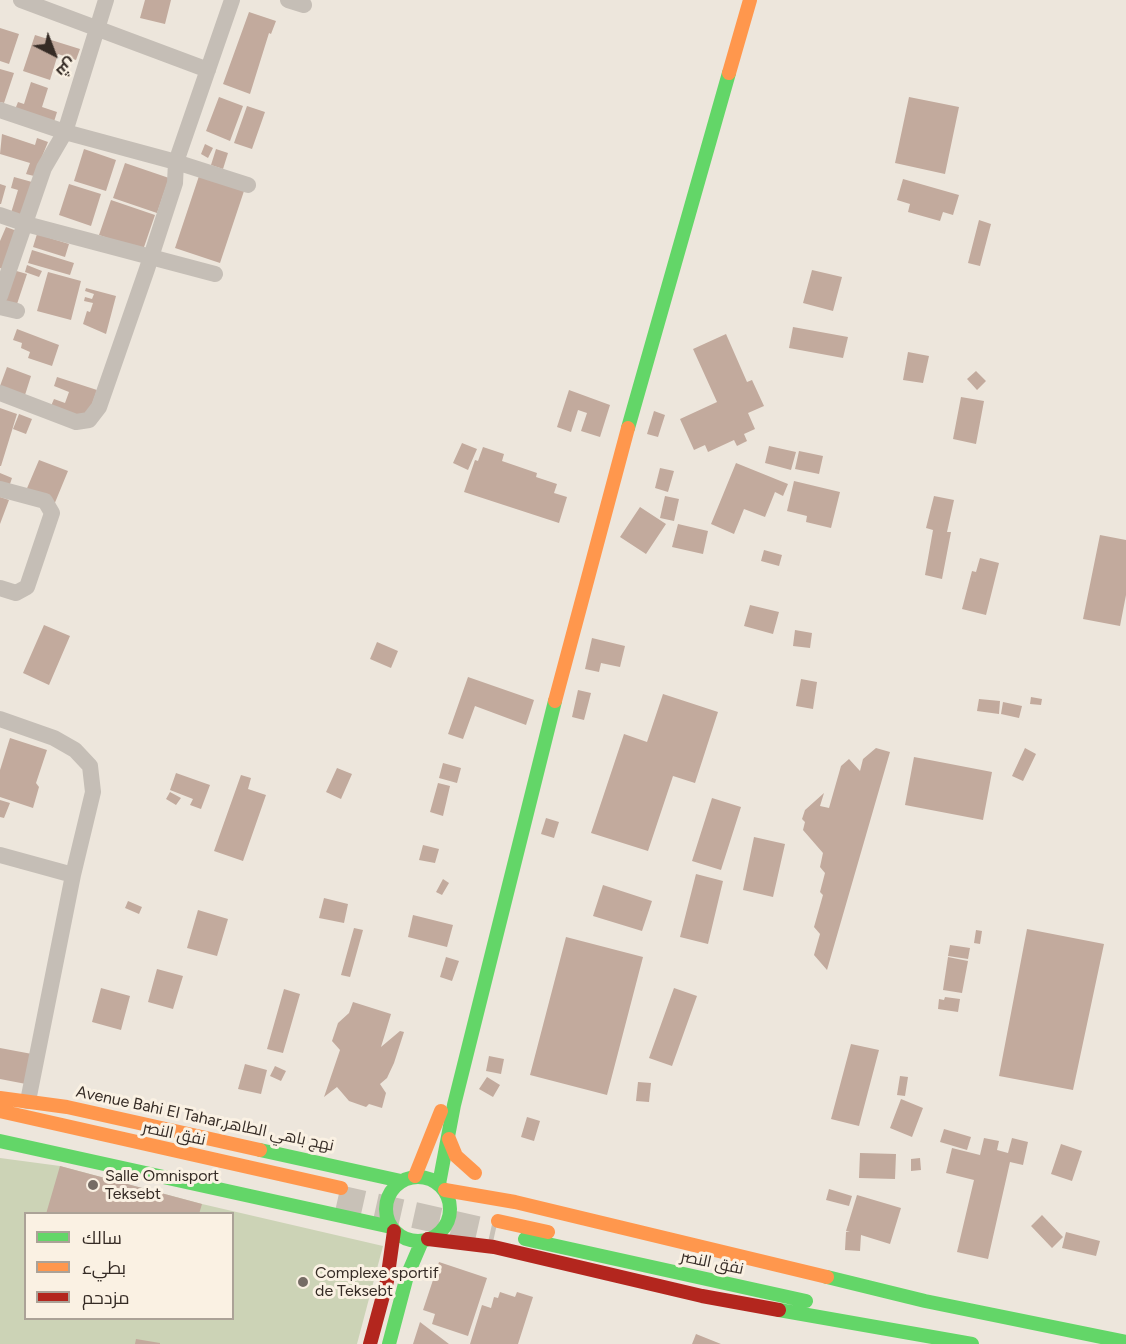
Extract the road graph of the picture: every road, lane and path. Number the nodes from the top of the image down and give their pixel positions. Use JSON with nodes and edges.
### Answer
{"nodes":[{"id":1,"x":21,"y":0,"type":"edge"},
{"id":2,"x":106,"y":0,"type":"edge"},
{"id":3,"x":232,"y":0,"type":"edge"},
{"id":4,"x":750,"y":0,"type":"edge"},
{"id":5,"x":98,"y":29,"type":"junction"},
{"id":6,"x":208,"y":70,"type":"junction"},
{"id":7,"x":0,"y":110,"type":"edge"},
{"id":8,"x":65,"y":132,"type":"junction"},
{"id":9,"x":176,"y":162,"type":"junction"},
{"id":10,"x":248,"y":185,"type":"dead end"},
{"id":11,"x":0,"y":215,"type":"edge"},
{"id":12,"x":26,"y":224,"type":"junction"},
{"id":13,"x":151,"y":257,"type":"junction"},
{"id":14,"x":215,"y":274,"type":"dead end"},
{"id":15,"x":0,"y":296,"type":"edge"},
{"id":16,"x":0,"y":308,"type":"edge"},
{"id":17,"x":17,"y":311,"type":"dead end"},
{"id":18,"x":0,"y":393,"type":"edge"},
{"id":19,"x":0,"y":489,"type":"edge"},
{"id":20,"x":0,"y":588,"type":"edge"},
{"id":21,"x":0,"y":719,"type":"edge"},
{"id":22,"x":0,"y":855,"type":"edge"},
{"id":23,"x":72,"y":875,"type":"junction"},
{"id":24,"x":478,"y":1006,"type":"junction"},
{"id":25,"x":0,"y":1098,"type":"edge"},
{"id":26,"x":28,"y":1101,"type":"junction"},
{"id":27,"x":0,"y":1111,"type":"edge"},
{"id":28,"x":0,"y":1125,"type":"edge"},
{"id":29,"x":449,"y":1139,"type":"junction"},
{"id":30,"x":0,"y":1141,"type":"edge"},
{"id":31,"x":475,"y":1173,"type":"dead end"},
{"id":32,"x":408,"y":1178,"type":"junction"},
{"id":33,"x":442,"y":1187,"type":"junction"},
{"id":34,"x":393,"y":1229,"type":"junction"},
{"id":35,"x":425,"y":1240,"type":"junction"},
{"id":36,"x":925,"y":1301,"type":"junction"},
{"id":37,"x":919,"y":1335,"type":"junction"},
{"id":38,"x":1070,"y":1338,"type":"edge"},
{"id":39,"x":1126,"y":1342,"type":"edge"},
{"id":40,"x":370,"y":1344,"type":"edge"},
{"id":41,"x":389,"y":1344,"type":"edge"},
{"id":42,"x":972,"y":1344,"type":"edge"}],
"edges":[{"from":1,"to":5,"type":"street"},
{"from":2,"to":5,"type":"street"},
{"from":3,"to":6,"type":"street"},
{"from":4,"to":24,"type":"main road"},
{"from":5,"to":6,"type":"street"},
{"from":5,"to":8,"type":"street"},
{"from":6,"to":9,"type":"street"},
{"from":7,"to":8,"type":"street"},
{"from":8,"to":9,"type":"street"},
{"from":8,"to":12,"type":"street"},
{"from":9,"to":10,"type":"street"},
{"from":9,"to":13,"type":"street"},
{"from":11,"to":12,"type":"street"},
{"from":12,"to":13,"type":"street"},
{"from":12,"to":15,"type":"street"},
{"from":13,"to":14,"type":"street"},
{"from":13,"to":18,"type":"street"},
{"from":16,"to":17,"type":"street"},
{"from":19,"to":20,"type":"street"},
{"from":21,"to":23,"type":"street"},
{"from":22,"to":23,"type":"street"},
{"from":23,"to":26,"type":"street"},
{"from":24,"to":29,"type":"main road"},
{"from":24,"to":32,"type":"main road"},
{"from":25,"to":26,"type":"main road","name":"Avenue Bahi El Tahar,نهج باهي الطاهر"},
{"from":26,"to":32,"type":"main road","name":"Avenue Bahi El Tahar,نهج باهي الطاهر"},
{"from":27,"to":28,"type":"main road","name":"نفق النصر"},
{"from":29,"to":31,"type":"main road"},
{"from":29,"to":33,"type":"main road"},
{"from":30,"to":34,"type":"main road"},
{"from":32,"to":33,"type":"main road"},
{"from":32,"to":34,"type":"main road"},
{"from":33,"to":35,"type":"main road"},
{"from":33,"to":36,"type":"main road"},
{"from":34,"to":35,"type":"main road"},
{"from":34,"to":40,"type":"main road"},
{"from":35,"to":37,"type":"main road"},
{"from":35,"to":41,"type":"main road"},
{"from":36,"to":37,"type":"main road","name":"نفق النصر"},
{"from":36,"to":38,"type":"main road"},
{"from":37,"to":42,"type":"main road"},
{"from":38,"to":39,"type":"main road"}]}
